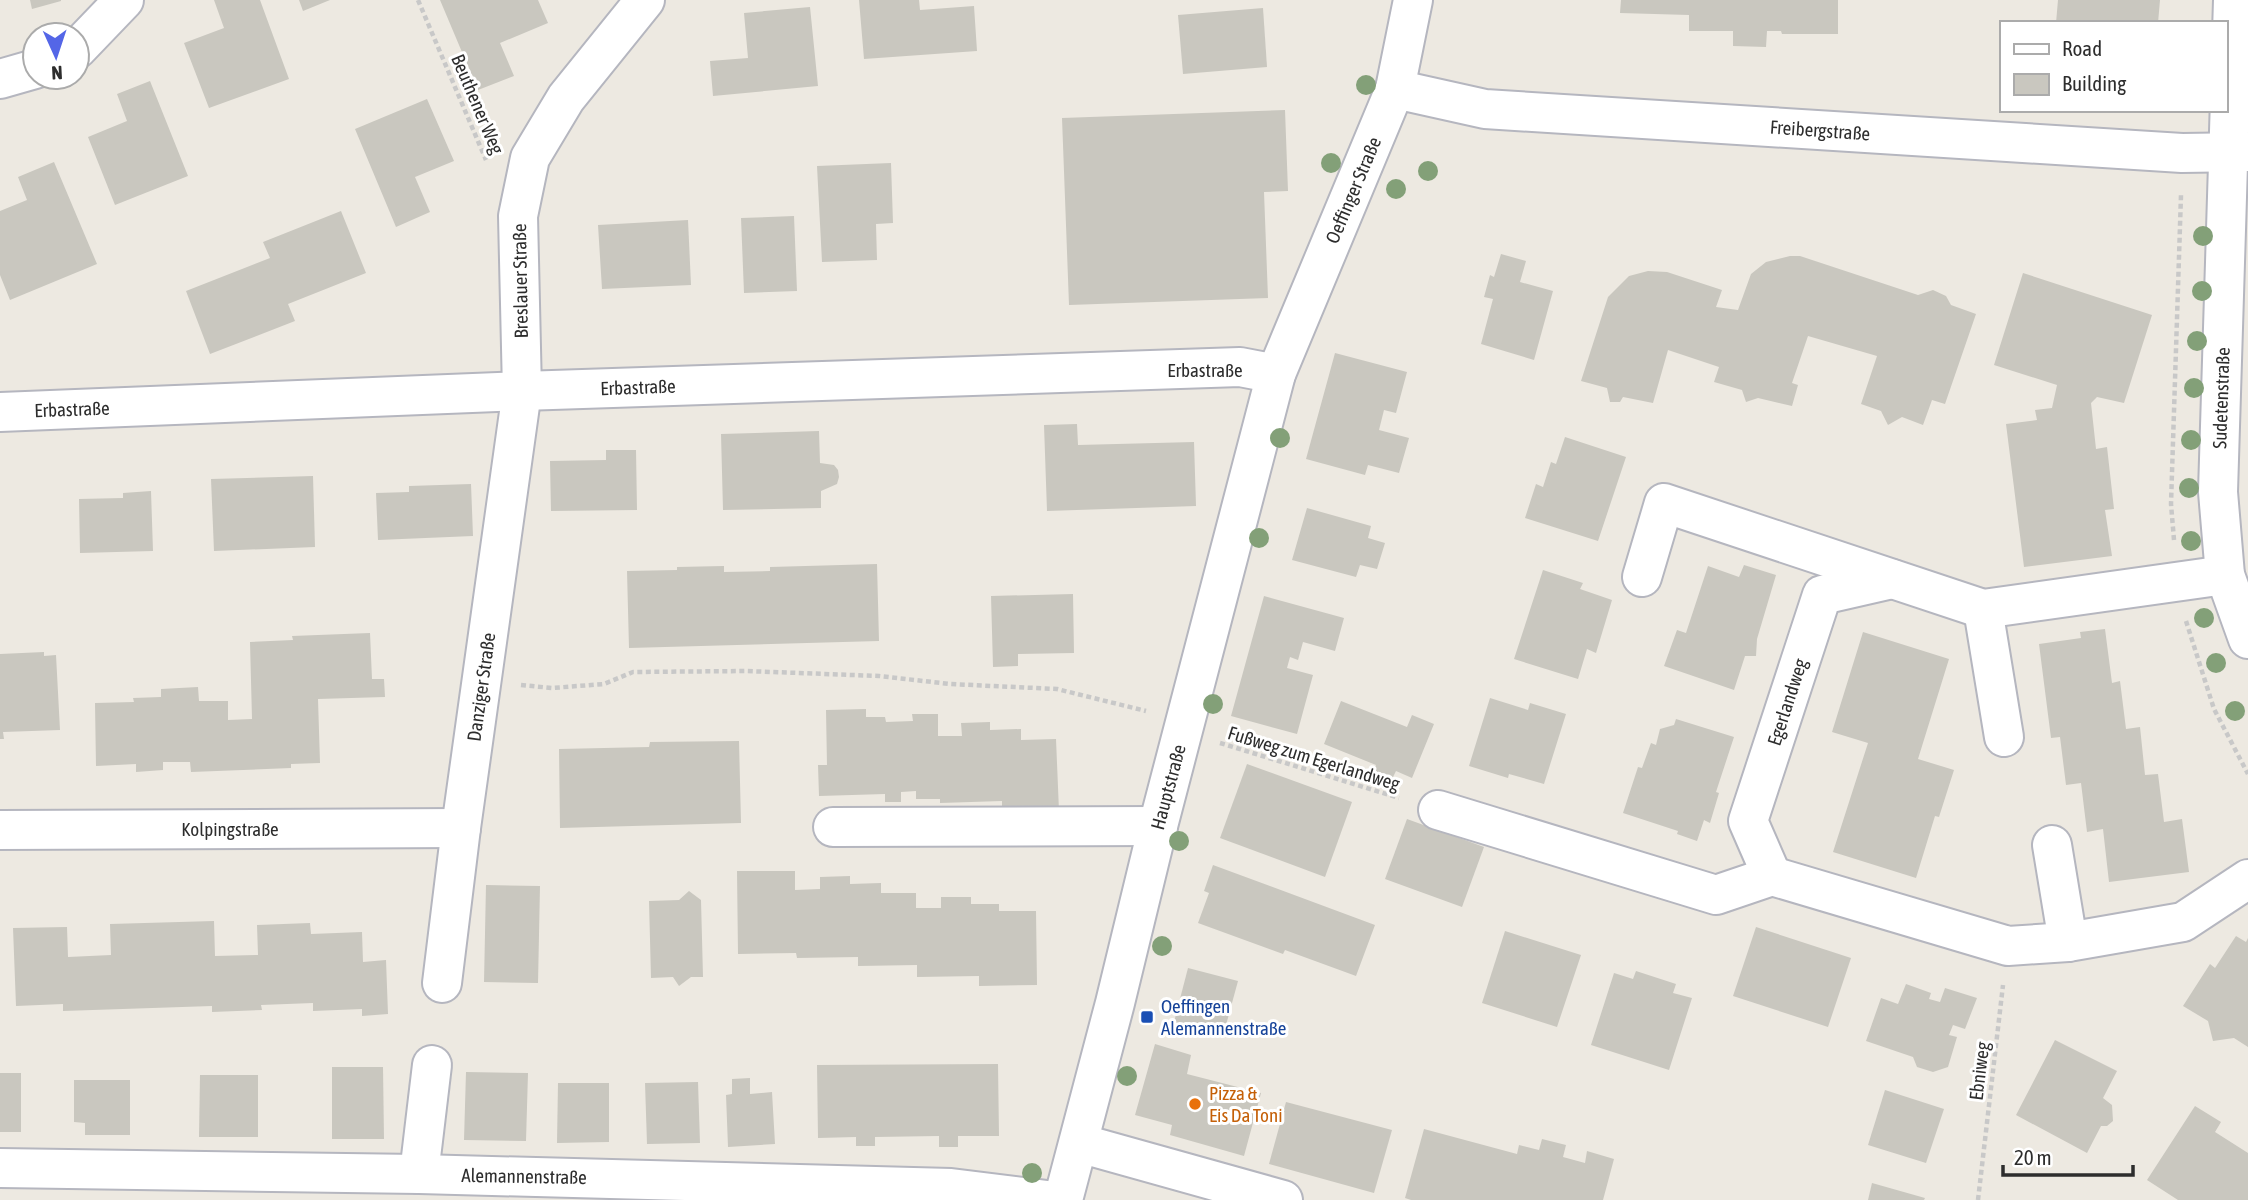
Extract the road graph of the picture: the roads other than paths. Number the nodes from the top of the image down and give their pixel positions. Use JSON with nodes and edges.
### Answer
{"nodes":[{"id":1,"x":124,"y":0,"type":"edge"},
{"id":2,"x":645,"y":0,"type":"edge"},
{"id":3,"x":1413,"y":0,"type":"edge"},
{"id":4,"x":2233,"y":0,"type":"edge"},
{"id":5,"x":91,"y":34,"type":"edge"},
{"id":6,"x":21,"y":73,"type":"edge"},
{"id":7,"x":0,"y":79,"type":"edge"},
{"id":8,"x":1395,"y":89,"type":"junction"},
{"id":9,"x":2238,"y":153,"type":"edge"},
{"id":10,"x":1276,"y":374,"type":"junction"},
{"id":11,"x":522,"y":391,"type":"junction"},
{"id":12,"x":0,"y":412,"type":"edge"},
{"id":13,"x":2225,"y":575,"type":"junction"},
{"id":14,"x":1642,"y":577,"type":"dead end"},
{"id":15,"x":1892,"y":579,"type":"junction"},
{"id":16,"x":1983,"y":609,"type":"junction"},
{"id":17,"x":2246,"y":625,"type":"edge"},
{"id":18,"x":2004,"y":737,"type":"dead end"},
{"id":19,"x":1438,"y":810,"type":"road end"},
{"id":20,"x":1158,"y":826,"type":"junction"},
{"id":21,"x":833,"y":827,"type":"dead end"},
{"id":22,"x":461,"y":828,"type":"junction"},
{"id":23,"x":0,"y":831,"type":"edge"},
{"id":24,"x":2052,"y":845,"type":"dead end"},
{"id":25,"x":1772,"y":876,"type":"junction"},
{"id":26,"x":2248,"y":879,"type":"edge"},
{"id":27,"x":2068,"y":942,"type":"junction"},
{"id":28,"x":442,"y":984,"type":"dead end"},
{"id":29,"x":432,"y":1066,"type":"dead end"},
{"id":30,"x":1079,"y":1143,"type":"junction"},
{"id":31,"x":0,"y":1168,"type":"edge"},
{"id":32,"x":419,"y":1174,"type":"junction"},
{"id":33,"x":1047,"y":1200,"type":"edge"},
{"id":34,"x":1063,"y":1200,"type":"edge"},
{"id":35,"x":1283,"y":1200,"type":"edge"}],
"edges":[{"from":1,"to":5,"type":"street"},
{"from":2,"to":11,"type":"street","name":"Breslauer Straße"},
{"from":3,"to":8,"type":"street","name":"Oeffinger Straße"},
{"from":4,"to":9,"type":"street","name":"Sudetenstraße"},
{"from":6,"to":7,"type":"street"},
{"from":8,"to":9,"type":"street","name":"Freibergstraße"},
{"from":8,"to":10,"type":"street","name":"Oeffinger Straße"},
{"from":9,"to":13,"type":"street","name":"Sudetenstraße"},
{"from":10,"to":11,"type":"street","name":"Erbastraße"},
{"from":10,"to":20,"type":"street","name":"Hauptstraße"},
{"from":11,"to":12,"type":"street","name":"Erbastraße"},
{"from":11,"to":22,"type":"street","name":"Danziger Straße"},
{"from":13,"to":16,"type":"street"},
{"from":13,"to":17,"type":"street","name":"Sudetenstraße"},
{"from":14,"to":15,"type":"street"},
{"from":15,"to":16,"type":"street"},
{"from":15,"to":25,"type":"street","name":"Egerlandweg"},
{"from":16,"to":18,"type":"street"},
{"from":19,"to":25,"type":"street"},
{"from":20,"to":21,"type":"street"},
{"from":20,"to":30,"type":"street","name":"Hauptstraße"},
{"from":22,"to":23,"type":"street","name":"Kolpingstraße"},
{"from":22,"to":28,"type":"street","name":"Danziger Straße"},
{"from":24,"to":27,"type":"street"},
{"from":25,"to":27,"type":"street"},
{"from":26,"to":27,"type":"street"},
{"from":29,"to":32,"type":"street"},
{"from":30,"to":34,"type":"street","name":"Hauptstraße"},
{"from":30,"to":35,"type":"street"},
{"from":31,"to":32,"type":"street","name":"Alemannenstraße"},
{"from":32,"to":33,"type":"street","name":"Alemannenstraße"}]}
